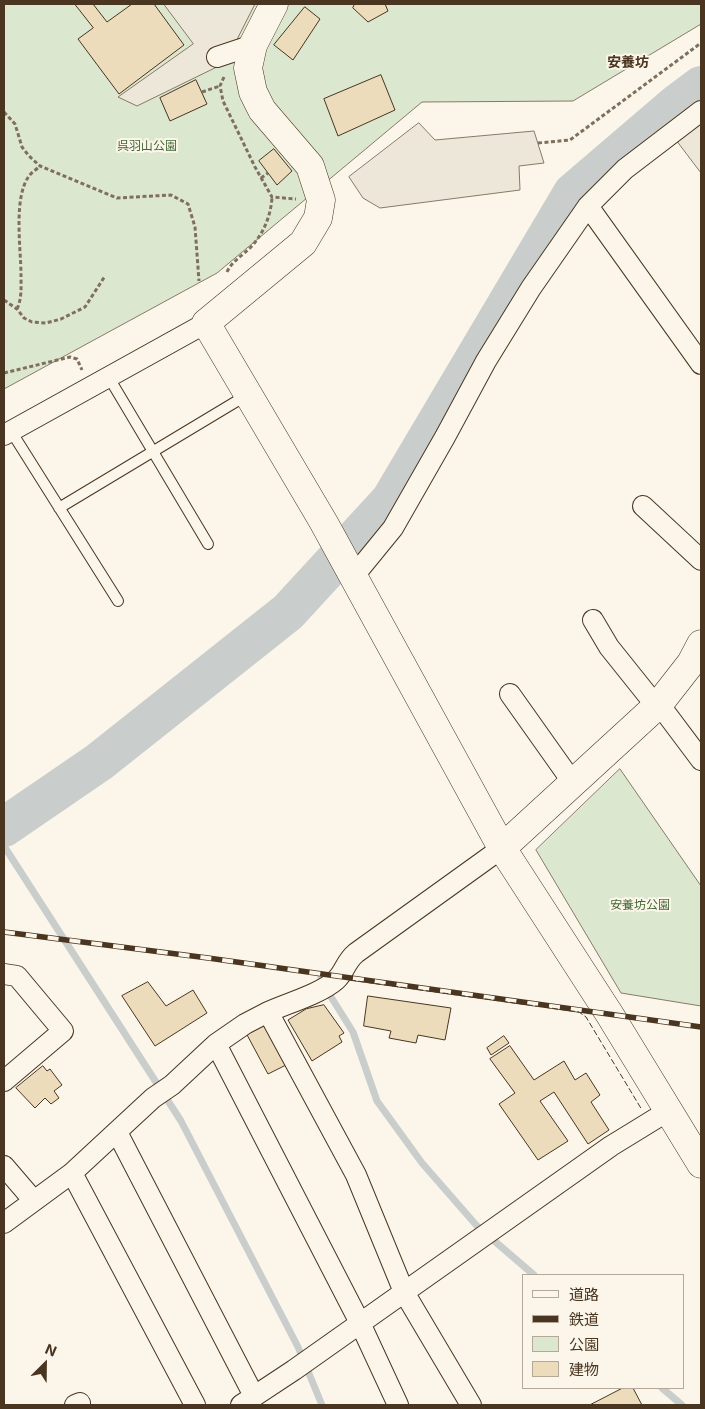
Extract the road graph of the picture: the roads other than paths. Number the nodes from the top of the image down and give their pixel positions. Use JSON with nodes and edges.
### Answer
{"nodes":[{"id":1,"x":274,"y":4,"type":"edge"},
{"id":2,"x":701,"y":111,"type":"edge"},
{"id":3,"x":588,"y":206,"type":"junction"},
{"id":4,"x":214,"y":315,"type":"junction"},
{"id":5,"x":701,"y":364,"type":"edge"},
{"id":6,"x":100,"y":381,"type":"junction"},
{"id":7,"x":248,"y":394,"type":"junction"},
{"id":8,"x":7,"y":433,"type":"edge"},
{"id":9,"x":153,"y":451,"type":"junction"},
{"id":10,"x":643,"y":506,"type":"dead end"},
{"id":11,"x":59,"y":508,"type":"junction"},
{"id":12,"x":208,"y":544,"type":"dead end"},
{"id":13,"x":701,"y":560,"type":"edge"},
{"id":14,"x":353,"y":577,"type":"junction"},
{"id":15,"x":118,"y":601,"type":"dead end"},
{"id":16,"x":593,"y":620,"type":"dead end"},
{"id":17,"x":701,"y":644,"type":"edge"},
{"id":18,"x":510,"y":694,"type":"dead end"},
{"id":19,"x":660,"y":704,"type":"junction"},
{"id":20,"x":701,"y":760,"type":"edge"},
{"id":21,"x":572,"y":785,"type":"junction"},
{"id":22,"x":502,"y":848,"type":"junction"},
{"id":23,"x":4,"y":974,"type":"edge"},
{"id":24,"x":268,"y":1012,"type":"junction"},
{"id":25,"x":216,"y":1044,"type":"junction"},
{"id":26,"x":4,"y":1081,"type":"edge"},
{"id":27,"x":668,"y":1111,"type":"junction"},
{"id":28,"x":117,"y":1132,"type":"junction"},
{"id":29,"x":701,"y":1164,"type":"edge"},
{"id":30,"x":4,"y":1166,"type":"edge"},
{"id":31,"x":72,"y":1173,"type":"junction"},
{"id":32,"x":34,"y":1201,"type":"junction"},
{"id":33,"x":4,"y":1223,"type":"edge"},
{"id":34,"x":404,"y":1292,"type":"junction"},
{"id":35,"x":360,"y":1323,"type":"junction"},
{"id":36,"x":245,"y":1403,"type":"edge"},
{"id":37,"x":195,"y":1405,"type":"edge"},
{"id":38,"x":398,"y":1405,"type":"edge"},
{"id":39,"x":471,"y":1405,"type":"edge"}],
"edges":[{"from":1,"to":4,"type":"street"},
{"from":2,"to":3,"type":"street"},
{"from":3,"to":5,"type":"street"},
{"from":3,"to":14,"type":"street"},
{"from":4,"to":6,"type":"street"},
{"from":4,"to":7,"type":"street"},
{"from":6,"to":8,"type":"street"},
{"from":6,"to":9,"type":"lane"},
{"from":7,"to":9,"type":"lane"},
{"from":7,"to":14,"type":"street"},
{"from":8,"to":11,"type":"lane"},
{"from":9,"to":11,"type":"lane"},
{"from":9,"to":12,"type":"lane"},
{"from":10,"to":13,"type":"street"},
{"from":11,"to":15,"type":"lane"},
{"from":14,"to":22,"type":"street"},
{"from":16,"to":19,"type":"street"},
{"from":17,"to":19,"type":"street"},
{"from":18,"to":21,"type":"street"},
{"from":19,"to":20,"type":"street"},
{"from":19,"to":21,"type":"street"},
{"from":21,"to":22,"type":"street"},
{"from":22,"to":24,"type":"street"},
{"from":22,"to":27,"type":"street"},
{"from":23,"to":26,"type":"street"},
{"from":24,"to":25,"type":"street"},
{"from":24,"to":34,"type":"street"},
{"from":25,"to":28,"type":"street"},
{"from":25,"to":35,"type":"street"},
{"from":27,"to":29,"type":"street"},
{"from":27,"to":34,"type":"street"},
{"from":28,"to":31,"type":"street"},
{"from":28,"to":36,"type":"street"},
{"from":30,"to":32,"type":"street"},
{"from":31,"to":32,"type":"street"},
{"from":31,"to":37,"type":"street"},
{"from":32,"to":33,"type":"street"},
{"from":34,"to":35,"type":"street"},
{"from":34,"to":39,"type":"street"},
{"from":35,"to":36,"type":"street"},
{"from":35,"to":38,"type":"street"}]}
